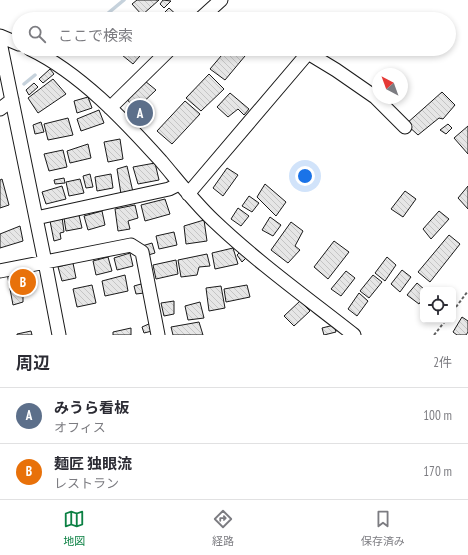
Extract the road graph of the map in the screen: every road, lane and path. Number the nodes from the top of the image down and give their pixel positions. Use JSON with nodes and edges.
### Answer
{"nodes":[{"id":1,"x":221,"y":0,"type":"edge"},
{"id":2,"x":208,"y":12,"type":"edge"},
{"id":3,"x":0,"y":36,"type":"edge"},
{"id":4,"x":12,"y":41,"type":"edge"},
{"id":5,"x":0,"y":42,"type":"edge"},
{"id":6,"x":44,"y":56,"type":"edge"},
{"id":7,"x":163,"y":56,"type":"edge"},
{"id":8,"x":305,"y":56,"type":"edge"},
{"id":9,"x":313,"y":56,"type":"edge"},
{"id":10,"x":12,"y":100,"type":"junction"},
{"id":11,"x":110,"y":108,"type":"junction"},
{"id":12,"x":0,"y":110,"type":"edge"},
{"id":13,"x":405,"y":127,"type":"dead end"},
{"id":14,"x":179,"y":184,"type":"junction"},
{"id":15,"x":188,"y":194,"type":"junction"},
{"id":16,"x":36,"y":218,"type":"junction"},
{"id":17,"x":46,"y":262,"type":"junction"},
{"id":18,"x":0,"y":271,"type":"edge"},
{"id":19,"x":468,"y":291,"type":"edge"},
{"id":20,"x":456,"y":307,"type":"edge"},
{"id":21,"x":444,"y":323,"type":"edge"},
{"id":22,"x":59,"y":335,"type":"edge"},
{"id":23,"x":158,"y":335,"type":"edge"},
{"id":24,"x":354,"y":335,"type":"edge"},
{"id":25,"x":434,"y":335,"type":"edge"}],
"edges":[{"from":1,"to":2,"type":"street"},
{"from":3,"to":4,"type":"street"},
{"from":5,"to":10,"type":"street"},
{"from":6,"to":11,"type":"street"},
{"from":7,"to":11,"type":"street"},
{"from":8,"to":15,"type":"street"},
{"from":9,"to":13,"type":"street"},
{"from":10,"to":12,"type":"street"},
{"from":10,"to":16,"type":"street"},
{"from":11,"to":14,"type":"street"},
{"from":14,"to":15,"type":"street"},
{"from":14,"to":16,"type":"street"},
{"from":15,"to":24,"type":"street"},
{"from":16,"to":17,"type":"street"},
{"from":17,"to":18,"type":"street"},
{"from":17,"to":22,"type":"street"},
{"from":17,"to":23,"type":"street"},
{"from":19,"to":20,"type":"path"},
{"from":21,"to":25,"type":"path"}]}
